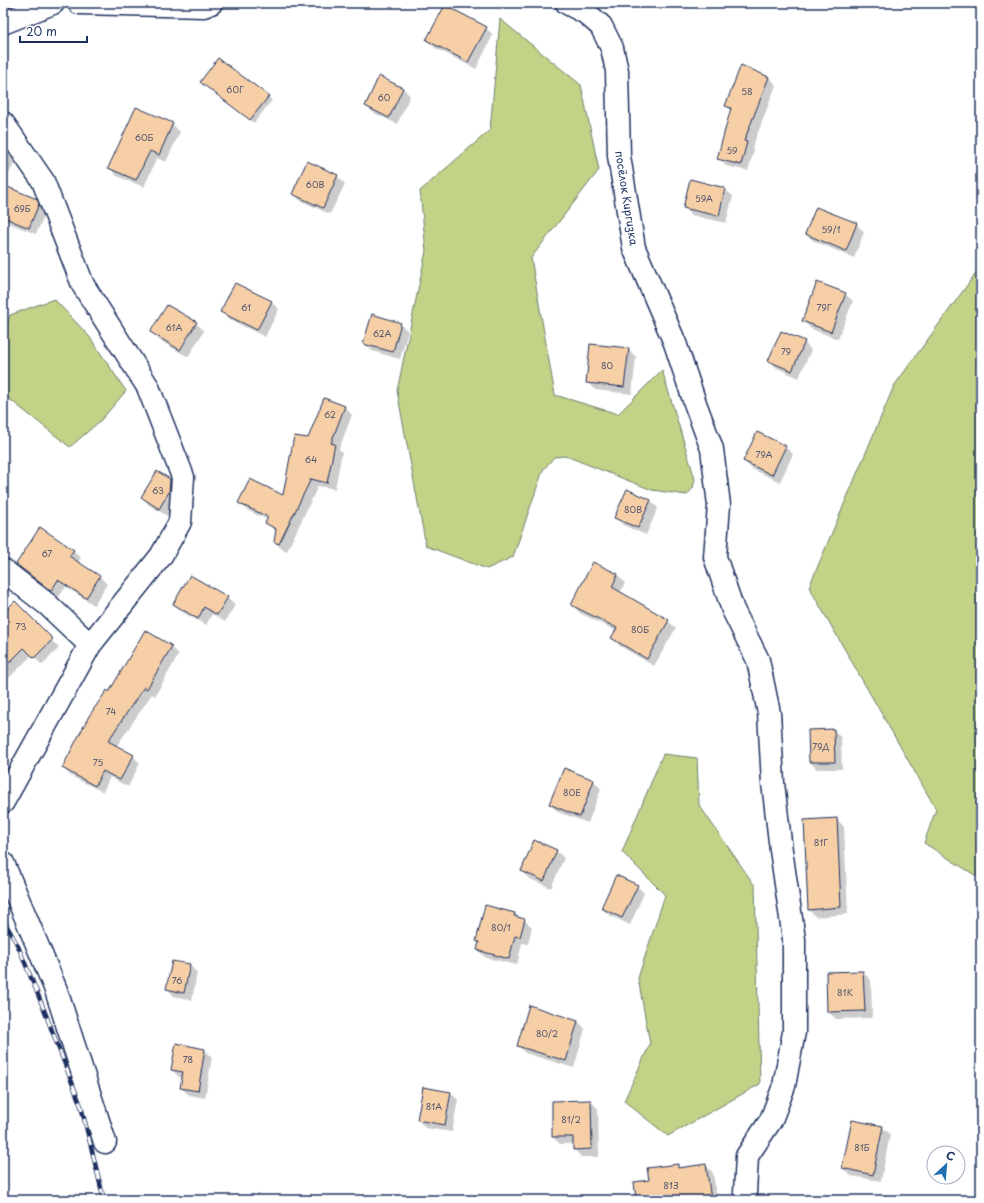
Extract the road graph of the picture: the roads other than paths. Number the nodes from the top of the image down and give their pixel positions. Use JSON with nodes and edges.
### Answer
{"nodes":[{"id":1,"x":53,"y":3,"type":"edge"},
{"id":2,"x":80,"y":3,"type":"edge"},
{"id":3,"x":211,"y":3,"type":"edge"},
{"id":4,"x":568,"y":3,"type":"edge"},
{"id":5,"x":3,"y":23,"type":"edge"},
{"id":6,"x":3,"y":123,"type":"edge"},
{"id":7,"x":3,"y":570,"type":"edge"},
{"id":8,"x":90,"y":645,"type":"junction"},
{"id":9,"x":3,"y":802,"type":"edge"},
{"id":10,"x":3,"y":863,"type":"edge"},
{"id":11,"x":105,"y":1142,"type":"dead end"},
{"id":12,"x":747,"y":1200,"type":"edge"}],
"edges":[{"from":1,"to":5,"type":"street"},
{"from":2,"to":3,"type":"street"},
{"from":4,"to":12,"type":"street","name":"посёлок Киргизка"},
{"from":6,"to":8,"type":"street"},
{"from":7,"to":8,"type":"street"},
{"from":8,"to":9,"type":"street"},
{"from":10,"to":11,"type":"street"}]}
